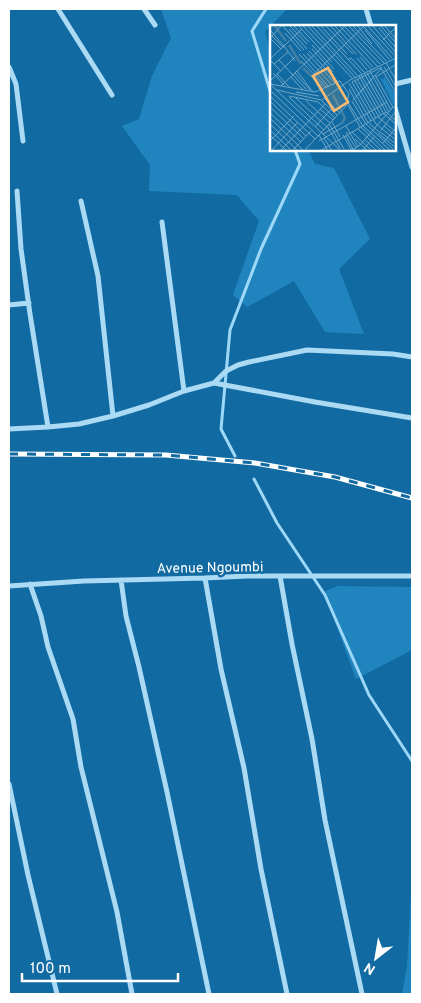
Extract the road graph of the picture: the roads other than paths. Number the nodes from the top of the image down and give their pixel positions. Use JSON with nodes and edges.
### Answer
{"nodes":[{"id":1,"x":58,"y":9,"type":"edge"},
{"id":2,"x":144,"y":9,"type":"edge"},
{"id":3,"x":366,"y":9,"type":"edge"},
{"id":4,"x":155,"y":25,"type":"dead end"},
{"id":5,"x":371,"y":25,"type":"edge"},
{"id":6,"x":9,"y":67,"type":"edge"},
{"id":7,"x":412,"y":80,"type":"edge"},
{"id":8,"x":396,"y":84,"type":"edge"},
{"id":9,"x":112,"y":95,"type":"dead end"},
{"id":10,"x":396,"y":111,"type":"edge"},
{"id":11,"x":23,"y":141,"type":"dead end"},
{"id":12,"x":412,"y":167,"type":"edge"},
{"id":13,"x":17,"y":191,"type":"dead end"},
{"id":14,"x":81,"y":201,"type":"dead end"},
{"id":15,"x":162,"y":222,"type":"dead end"},
{"id":16,"x":29,"y":303,"type":"junction"},
{"id":17,"x":9,"y":305,"type":"edge"},
{"id":18,"x":412,"y":357,"type":"edge"},
{"id":19,"x":214,"y":383,"type":"junction"},
{"id":20,"x":184,"y":391,"type":"junction"},
{"id":21,"x":113,"y":416,"type":"junction"},
{"id":22,"x":412,"y":418,"type":"edge"},
{"id":23,"x":48,"y":427,"type":"junction"},
{"id":24,"x":9,"y":429,"type":"edge"},
{"id":25,"x":280,"y":576,"type":"junction"},
{"id":26,"x":412,"y":576,"type":"edge"},
{"id":27,"x":206,"y":578,"type":"junction"},
{"id":28,"x":121,"y":580,"type":"junction"},
{"id":29,"x":30,"y":584,"type":"junction"},
{"id":30,"x":9,"y":586,"type":"edge"},
{"id":31,"x":9,"y":784,"type":"edge"},
{"id":32,"x":57,"y":994,"type":"edge"},
{"id":33,"x":132,"y":994,"type":"edge"},
{"id":34,"x":208,"y":994,"type":"edge"},
{"id":35,"x":287,"y":994,"type":"edge"},
{"id":36,"x":362,"y":994,"type":"edge"}],
"edges":[{"from":1,"to":9,"type":"street"},
{"from":2,"to":4,"type":"street"},
{"from":3,"to":5,"type":"street"},
{"from":6,"to":11,"type":"street"},
{"from":7,"to":8,"type":"street"},
{"from":10,"to":12,"type":"street"},
{"from":13,"to":16,"type":"street"},
{"from":14,"to":21,"type":"street"},
{"from":15,"to":20,"type":"street"},
{"from":16,"to":17,"type":"street"},
{"from":16,"to":23,"type":"street"},
{"from":18,"to":19,"type":"street"},
{"from":19,"to":20,"type":"street"},
{"from":19,"to":22,"type":"street"},
{"from":20,"to":21,"type":"street"},
{"from":21,"to":23,"type":"street"},
{"from":23,"to":24,"type":"street"},
{"from":25,"to":26,"type":"street","name":"Avenue Ngoumbi"},
{"from":25,"to":27,"type":"street","name":"Avenue Ngoumbi"},
{"from":25,"to":36,"type":"street"},
{"from":27,"to":28,"type":"street","name":"Avenue Ngoumbi"},
{"from":27,"to":35,"type":"street"},
{"from":28,"to":29,"type":"street","name":"Avenue Ngoumbi"},
{"from":28,"to":34,"type":"street"},
{"from":29,"to":30,"type":"street","name":"Avenue Ngoumbi"},
{"from":29,"to":33,"type":"street"},
{"from":31,"to":32,"type":"street"}]}
